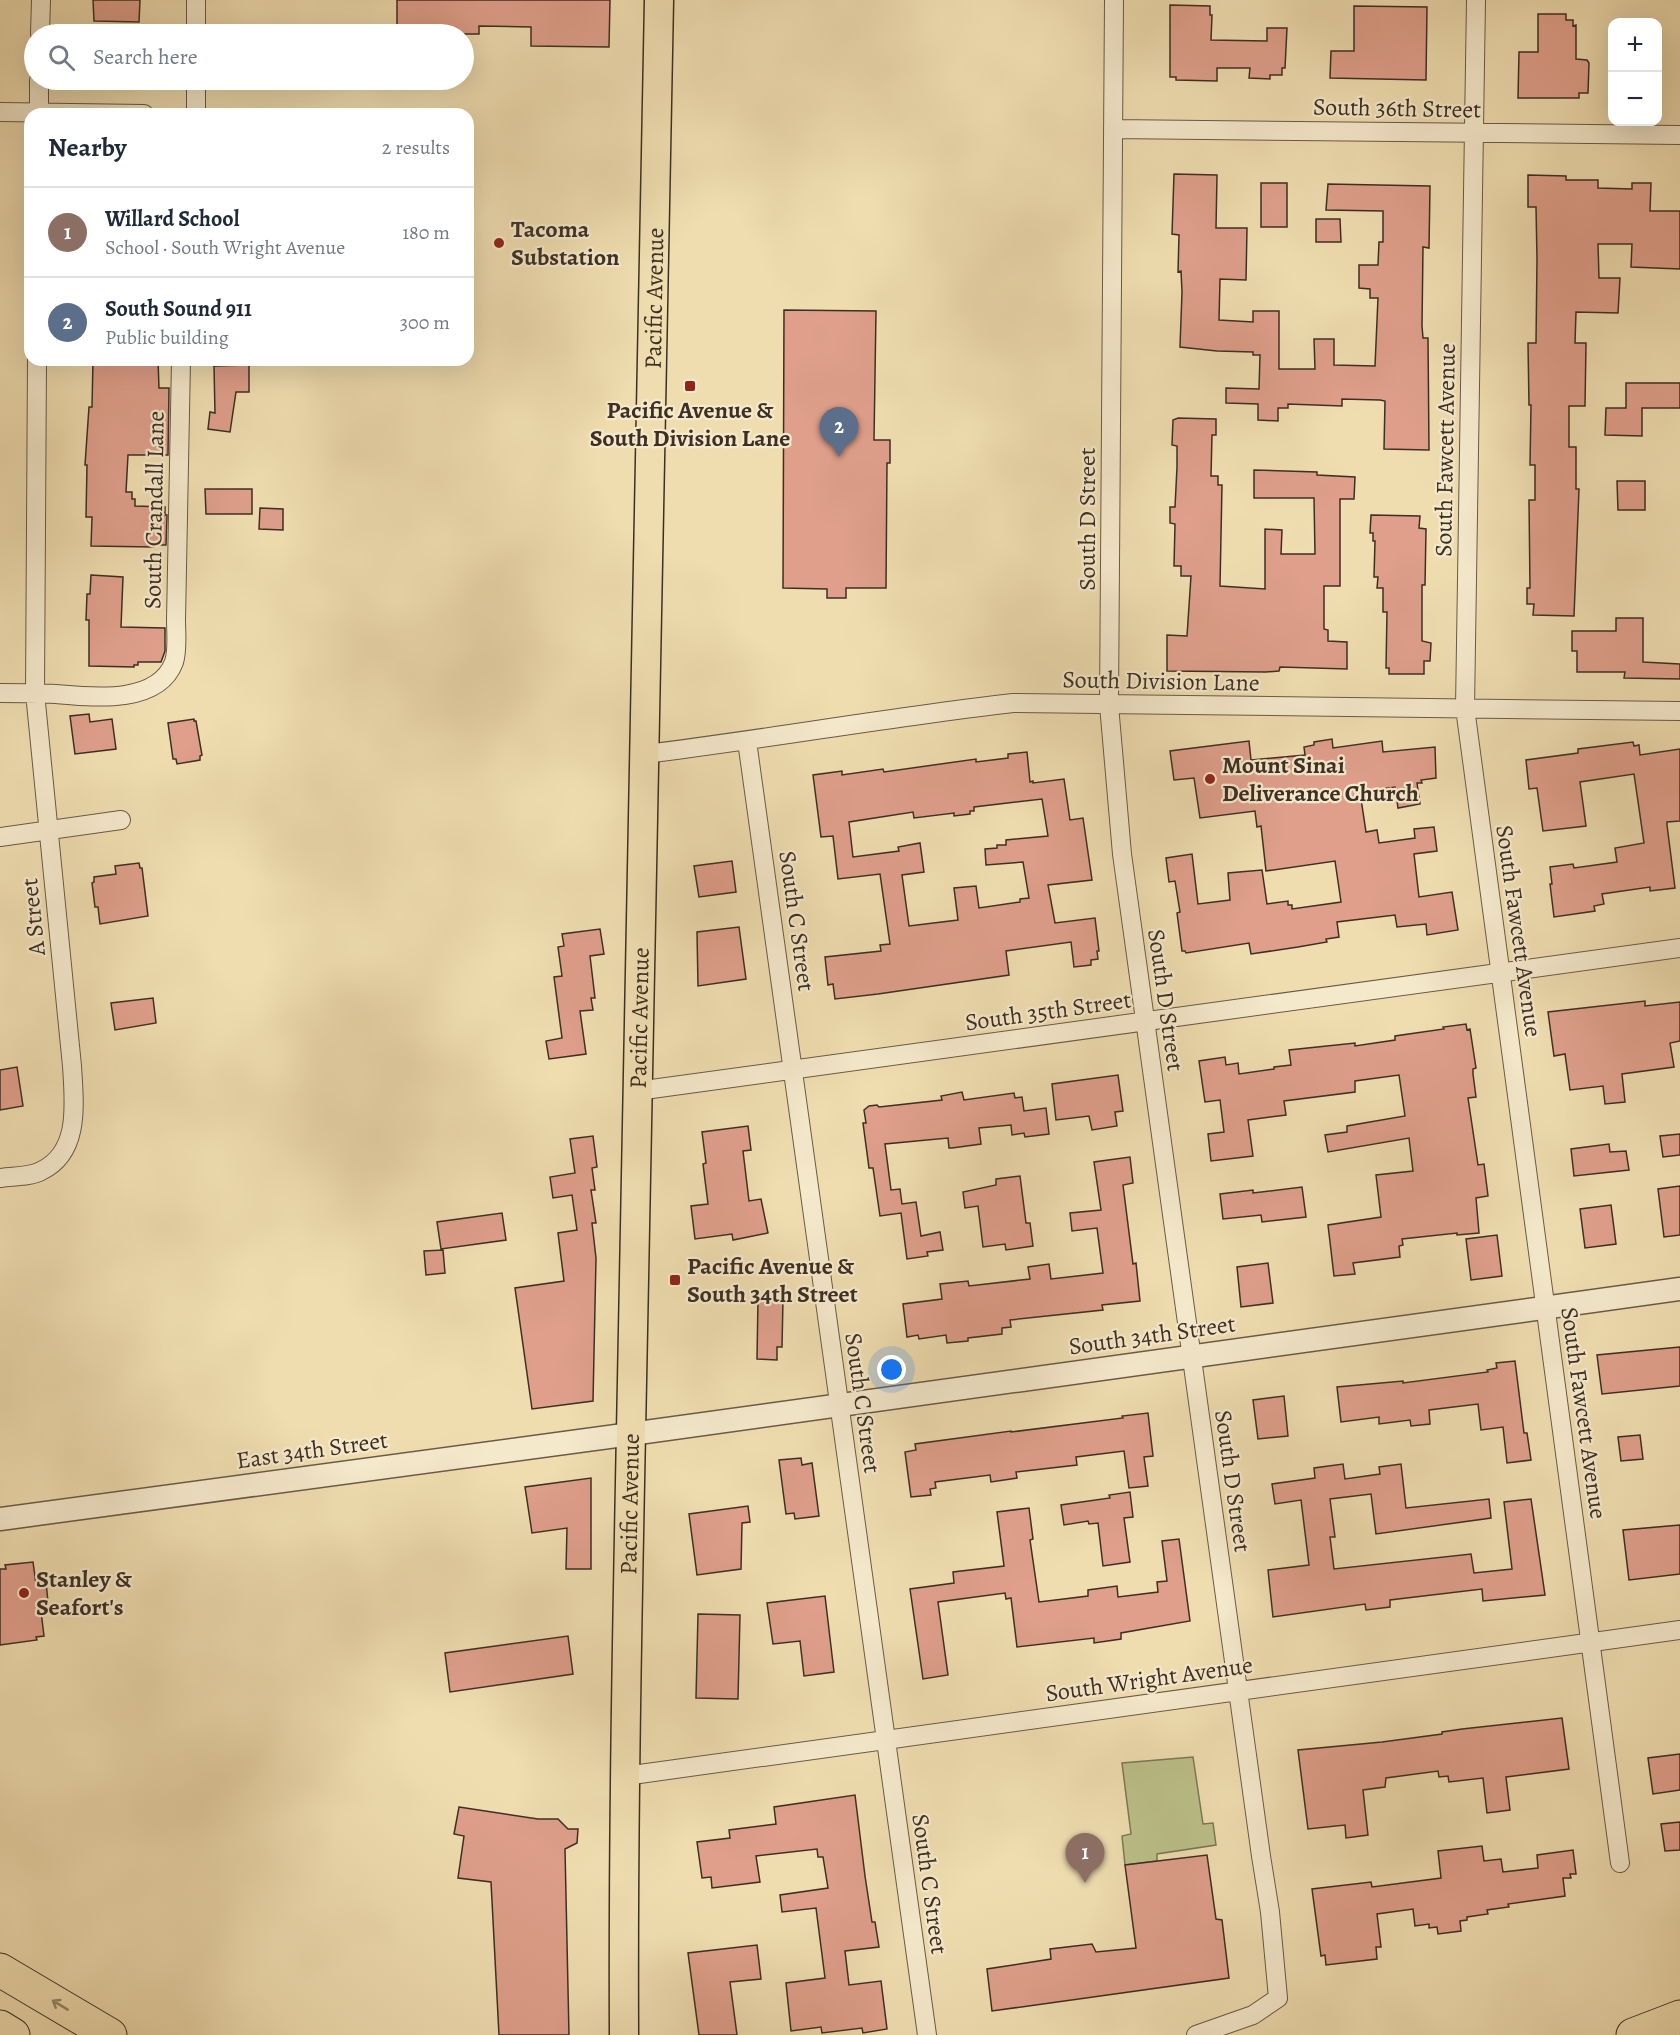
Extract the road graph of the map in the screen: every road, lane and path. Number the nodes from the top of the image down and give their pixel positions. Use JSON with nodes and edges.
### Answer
{"nodes":[{"id":1,"x":40,"y":0,"type":"edge"},
{"id":2,"x":196,"y":0,"type":"edge"},
{"id":3,"x":659,"y":0,"type":"edge"},
{"id":4,"x":1114,"y":0,"type":"edge"},
{"id":5,"x":1476,"y":0,"type":"edge"},
{"id":6,"x":40,"y":24,"type":"edge"},
{"id":7,"x":196,"y":24,"type":"edge"},
{"id":8,"x":39,"y":90,"type":"edge"},
{"id":9,"x":196,"y":90,"type":"edge"},
{"id":10,"x":39,"y":108,"type":"edge"},
{"id":11,"x":196,"y":108,"type":"edge"},
{"id":12,"x":0,"y":112,"type":"edge"},
{"id":13,"x":24,"y":113,"type":"edge"},
{"id":14,"x":1113,"y":129,"type":"junction"},
{"id":15,"x":1474,"y":133,"type":"junction"},
{"id":16,"x":1680,"y":135,"type":"edge"},
{"id":17,"x":37,"y":366,"type":"edge"},
{"id":18,"x":181,"y":366,"type":"edge"},
{"id":19,"x":0,"y":693,"type":"edge"},
{"id":20,"x":34,"y":693,"type":"junction"},
{"id":21,"x":1109,"y":705,"type":"junction"},
{"id":22,"x":1465,"y":708,"type":"junction"},
{"id":23,"x":1680,"y":711,"type":"edge"},
{"id":24,"x":747,"y":741,"type":"junction"},
{"id":25,"x":645,"y":754,"type":"junction"},
{"id":26,"x":121,"y":820,"type":"dead end"},
{"id":27,"x":48,"y":831,"type":"junction"},
{"id":28,"x":0,"y":837,"type":"edge"},
{"id":29,"x":1680,"y":948,"type":"edge"},
{"id":30,"x":1501,"y":972,"type":"junction"},
{"id":31,"x":1145,"y":1022,"type":"junction"},
{"id":32,"x":793,"y":1070,"type":"junction"},
{"id":33,"x":637,"y":1091,"type":"junction"},
{"id":34,"x":0,"y":1178,"type":"edge"},
{"id":35,"x":1680,"y":1289,"type":"edge"},
{"id":36,"x":1545,"y":1307,"type":"junction"},
{"id":37,"x":1191,"y":1357,"type":"junction"},
{"id":38,"x":839,"y":1405,"type":"junction"},
{"id":39,"x":631,"y":1434,"type":"junction"},
{"id":40,"x":0,"y":1519,"type":"edge"},
{"id":41,"x":1680,"y":1630,"type":"edge"},
{"id":42,"x":1590,"y":1642,"type":"junction"},
{"id":43,"x":1238,"y":1692,"type":"junction"},
{"id":44,"x":885,"y":1739,"type":"junction"},
{"id":45,"x":625,"y":1776,"type":"junction"},
{"id":46,"x":1620,"y":1863,"type":"dead end"},
{"id":47,"x":0,"y":1970,"type":"edge"},
{"id":48,"x":1680,"y":2017,"type":"edge"},
{"id":49,"x":0,"y":2027,"type":"edge"},
{"id":50,"x":12,"y":2035,"type":"edge"},
{"id":51,"x":111,"y":2035,"type":"edge"},
{"id":52,"x":624,"y":2035,"type":"edge"},
{"id":53,"x":927,"y":2035,"type":"edge"},
{"id":54,"x":1196,"y":2035,"type":"edge"},
{"id":55,"x":1633,"y":2035,"type":"edge"}],
"edges":[{"from":1,"to":6,"type":"street"},
{"from":2,"to":7,"type":"street"},
{"from":3,"to":25,"type":"main road","name":"Pacific Avenue"},
{"from":4,"to":14,"type":"street","name":"South D Street"},
{"from":5,"to":15,"type":"street","name":"South Fawcett Avenue"},
{"from":8,"to":10,"type":"street"},
{"from":9,"to":11,"type":"street"},
{"from":12,"to":13,"type":"street"},
{"from":14,"to":15,"type":"street","name":"South 36th Street"},
{"from":14,"to":21,"type":"street","name":"South D Street"},
{"from":15,"to":16,"type":"street","name":"South 36th Street"},
{"from":15,"to":22,"type":"street","name":"South Fawcett Avenue"},
{"from":17,"to":20,"type":"street","name":"A Street"},
{"from":18,"to":20,"type":"street","name":"South Crandall Lane"},
{"from":19,"to":20,"type":"street"},
{"from":20,"to":27,"type":"street","name":"A Street"},
{"from":21,"to":22,"type":"street","name":"South Division Lane"},
{"from":21,"to":24,"type":"street","name":"South Division Lane"},
{"from":21,"to":31,"type":"street","name":"South D Street"},
{"from":22,"to":23,"type":"street","name":"South Division Lane"},
{"from":22,"to":30,"type":"street","name":"South Fawcett Avenue"},
{"from":24,"to":25,"type":"street","name":"South Division Lane"},
{"from":24,"to":32,"type":"street","name":"South C Street"},
{"from":25,"to":33,"type":"main road","name":"Pacific Avenue"},
{"from":26,"to":27,"type":"street"},
{"from":27,"to":28,"type":"street"},
{"from":27,"to":34,"type":"street","name":"A Street"},
{"from":29,"to":30,"type":"street","name":"South 35th Street"},
{"from":30,"to":31,"type":"street","name":"South 35th Street"},
{"from":30,"to":36,"type":"street","name":"South Fawcett Avenue"},
{"from":31,"to":32,"type":"street","name":"South 35th Street"},
{"from":31,"to":37,"type":"street","name":"South D Street"},
{"from":32,"to":33,"type":"street","name":"South 35th Street"},
{"from":32,"to":38,"type":"street","name":"South C Street"},
{"from":33,"to":39,"type":"main road","name":"Pacific Avenue"},
{"from":35,"to":36,"type":"street","name":"South 34th Street"},
{"from":36,"to":37,"type":"street","name":"South 34th Street"},
{"from":36,"to":42,"type":"street","name":"South Fawcett Avenue"},
{"from":37,"to":38,"type":"street","name":"South 34th Street"},
{"from":37,"to":43,"type":"street","name":"South D Street"},
{"from":38,"to":39,"type":"street","name":"South 34th Street"},
{"from":38,"to":44,"type":"street","name":"South C Street"},
{"from":39,"to":40,"type":"street","name":"East 34th Street"},
{"from":39,"to":45,"type":"main road","name":"Pacific Avenue"},
{"from":41,"to":42,"type":"street","name":"South Wright Avenue"},
{"from":42,"to":43,"type":"street","name":"South Wright Avenue"},
{"from":42,"to":46,"type":"street","name":"South Fawcett Avenue"},
{"from":43,"to":44,"type":"street","name":"South Wright Avenue"},
{"from":43,"to":54,"type":"street","name":"South D Street"},
{"from":44,"to":45,"type":"street","name":"South Wright Avenue"},
{"from":44,"to":53,"type":"street","name":"South C Street"},
{"from":45,"to":52,"type":"main road","name":"Pacific Avenue"},
{"from":51,"to":47,"type":"highway","one_way":true},
{"from":48,"to":55,"type":"highway"},
{"from":49,"to":50,"type":"highway"}]}
